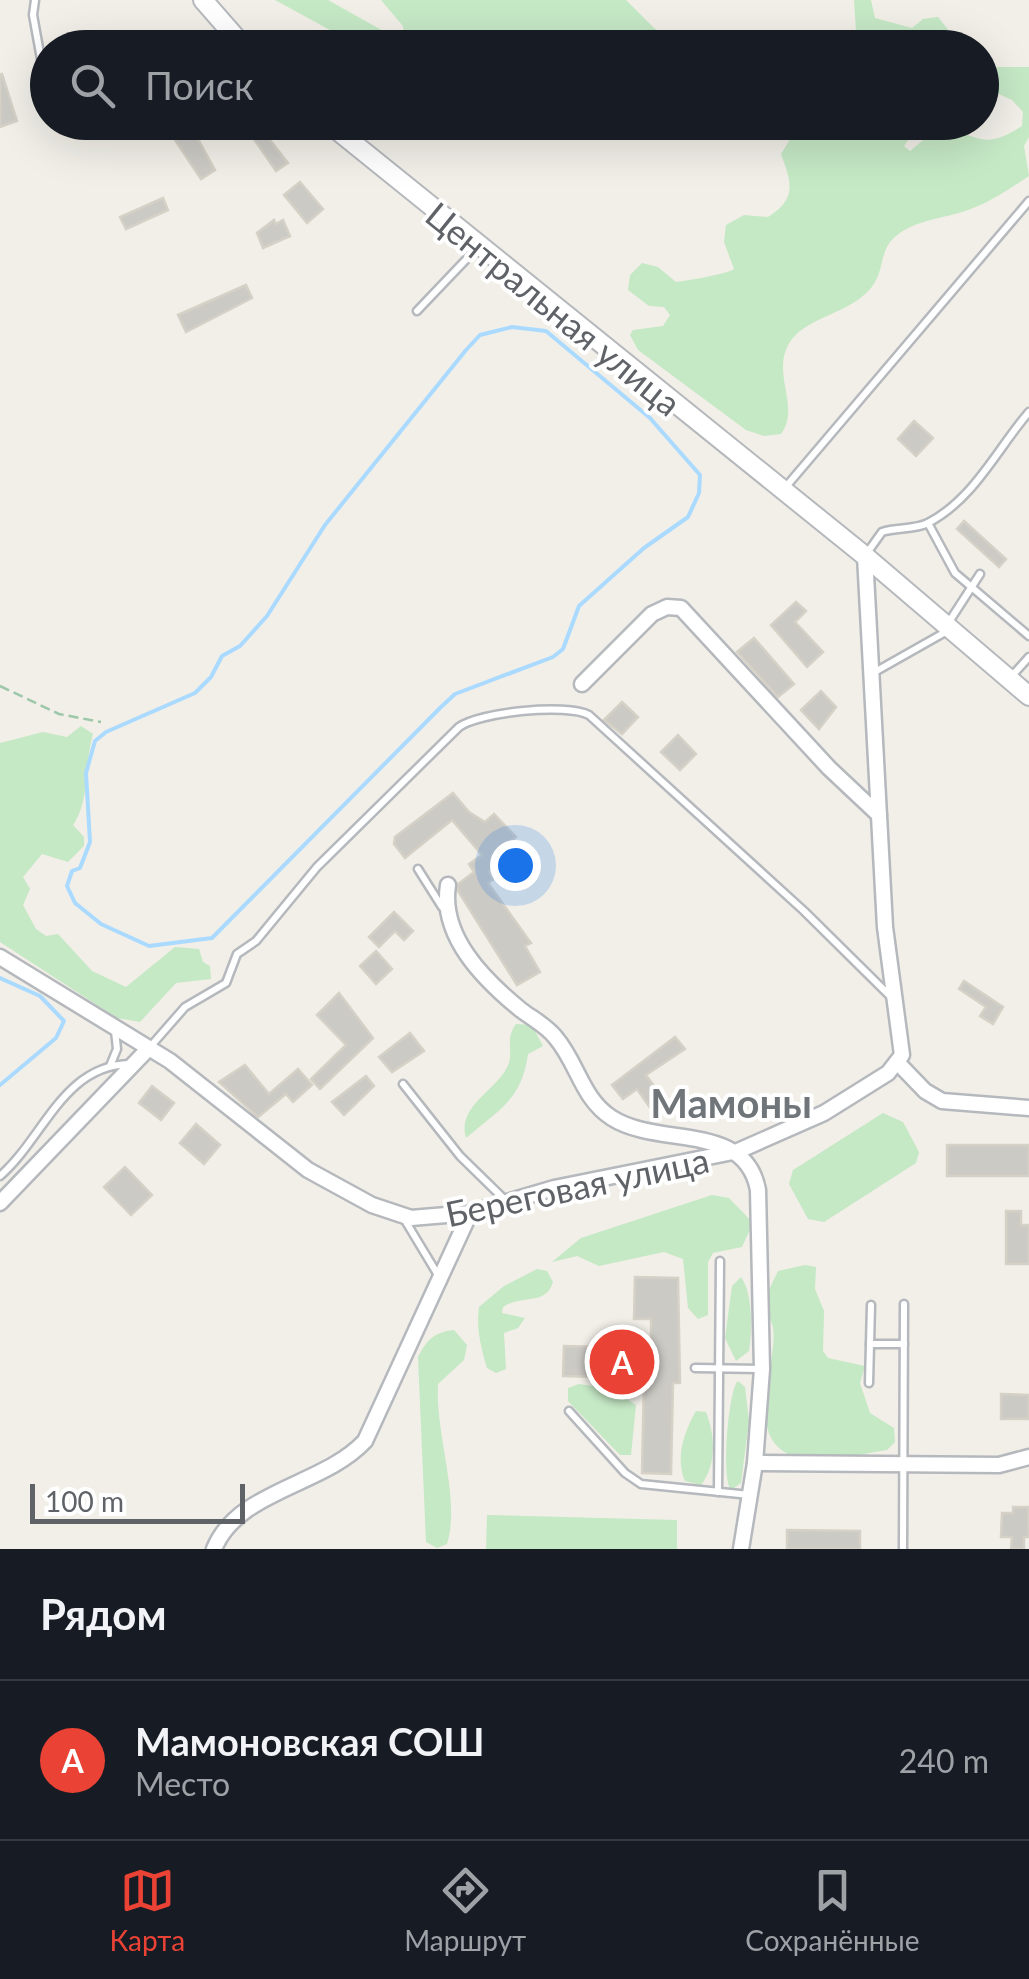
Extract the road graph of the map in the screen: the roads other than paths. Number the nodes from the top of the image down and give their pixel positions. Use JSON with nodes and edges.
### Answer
{"nodes":[{"id":1,"x":35,"y":0,"type":"edge"},
{"id":2,"x":203,"y":0,"type":"edge"},
{"id":3,"x":36,"y":30,"type":"edge"},
{"id":4,"x":229,"y":30,"type":"edge"},
{"id":5,"x":349,"y":140,"type":"edge"},
{"id":6,"x":1029,"y":201,"type":"edge"},
{"id":7,"x":479,"y":246,"type":"junction"},
{"id":8,"x":416,"y":311,"type":"dead end"},
{"id":9,"x":1029,"y":412,"type":"edge"},
{"id":10,"x":781,"y":492,"type":"junction"},
{"id":11,"x":928,"y":522,"type":"junction"},
{"id":12,"x":865,"y":556,"type":"junction"},
{"id":13,"x":980,"y":574,"type":"dead end"},
{"id":14,"x":971,"y":589,"type":"junction"},
{"id":15,"x":948,"y":628,"type":"junction"},
{"id":16,"x":1029,"y":636,"type":"edge"},
{"id":17,"x":1029,"y":657,"type":"edge"},
{"id":18,"x":872,"y":674,"type":"junction"},
{"id":19,"x":1009,"y":680,"type":"junction"},
{"id":20,"x":582,"y":684,"type":"dead end"},
{"id":21,"x":1029,"y":696,"type":"edge"},
{"id":22,"x":879,"y":815,"type":"junction"},
{"id":23,"x":418,"y":869,"type":"dead end"},
{"id":24,"x":448,"y":885,"type":"dead end"},
{"id":25,"x":447,"y":917,"type":"junction"},
{"id":26,"x":0,"y":957,"type":"edge"},
{"id":27,"x":895,"y":1002,"type":"junction"},
{"id":28,"x":115,"y":1030,"type":"junction"},
{"id":29,"x":150,"y":1048,"type":"junction"},
{"id":30,"x":136,"y":1064,"type":"junction"},
{"id":31,"x":899,"y":1064,"type":"junction"},
{"id":32,"x":110,"y":1068,"type":"junction"},
{"id":33,"x":403,"y":1084,"type":"dead end"},
{"id":34,"x":1029,"y":1108,"type":"edge"},
{"id":35,"x":738,"y":1151,"type":"junction"},
{"id":36,"x":0,"y":1176,"type":"edge"},
{"id":37,"x":506,"y":1201,"type":"junction"},
{"id":38,"x":0,"y":1203,"type":"edge"},
{"id":39,"x":470,"y":1213,"type":"junction"},
{"id":40,"x":402,"y":1216,"type":"junction"},
{"id":41,"x":720,"y":1261,"type":"dead end"},
{"id":42,"x":438,"y":1276,"type":"junction"},
{"id":43,"x":872,"y":1304,"type":"dead end"},
{"id":44,"x":904,"y":1304,"type":"dead end"},
{"id":45,"x":870,"y":1344,"type":"junction"},
{"id":46,"x":904,"y":1344,"type":"junction"},
{"id":47,"x":695,"y":1368,"type":"dead end"},
{"id":48,"x":721,"y":1368,"type":"junction"},
{"id":49,"x":762,"y":1369,"type":"junction"},
{"id":50,"x":869,"y":1383,"type":"dead end"},
{"id":51,"x":569,"y":1411,"type":"dead end"},
{"id":52,"x":1029,"y":1457,"type":"edge"},
{"id":53,"x":755,"y":1463,"type":"junction"},
{"id":54,"x":903,"y":1466,"type":"junction"},
{"id":55,"x":718,"y":1492,"type":"junction"},
{"id":56,"x":750,"y":1495,"type":"junction"},
{"id":57,"x":214,"y":1549,"type":"edge"},
{"id":58,"x":741,"y":1549,"type":"edge"},
{"id":59,"x":903,"y":1549,"type":"edge"}],
"edges":[{"from":1,"to":3,"type":"lane"},
{"from":2,"to":4,"type":"street"},
{"from":5,"to":7,"type":"street","name":"Центральная улица"},
{"from":6,"to":10,"type":"lane"},
{"from":7,"to":8,"type":"lane"},
{"from":7,"to":10,"type":"street","name":"Центральная улица"},
{"from":9,"to":11,"type":"lane"},
{"from":10,"to":12,"type":"street","name":"Центральная улица"},
{"from":11,"to":12,"type":"lane"},
{"from":11,"to":14,"type":"lane"},
{"from":12,"to":15,"type":"street","name":"Центральная улица"},
{"from":12,"to":18,"type":"street"},
{"from":13,"to":14,"type":"lane"},
{"from":14,"to":15,"type":"lane"},
{"from":14,"to":16,"type":"lane"},
{"from":15,"to":18,"type":"lane"},
{"from":15,"to":19,"type":"street","name":"Центральная улица"},
{"from":17,"to":19,"type":"lane"},
{"from":18,"to":22,"type":"street"},
{"from":19,"to":21,"type":"street","name":"Центральная улица"},
{"from":20,"to":22,"type":"street"},
{"from":22,"to":27,"type":"street"},
{"from":23,"to":25,"type":"lane"},
{"from":24,"to":25,"type":"street"},
{"from":25,"to":35,"type":"street"},
{"from":26,"to":28,"type":"street","name":"Береговая улица"},
{"from":27,"to":29,"type":"lane"},
{"from":27,"to":31,"type":"street"},
{"from":28,"to":29,"type":"street","name":"Береговая улица"},
{"from":28,"to":32,"type":"lane"},
{"from":29,"to":30,"type":"street"},
{"from":29,"to":40,"type":"street","name":"Береговая улица"},
{"from":30,"to":32,"type":"lane"},
{"from":30,"to":38,"type":"street"},
{"from":31,"to":34,"type":"street"},
{"from":31,"to":35,"type":"street","name":"Береговая улица"},
{"from":32,"to":36,"type":"lane"},
{"from":33,"to":37,"type":"lane"},
{"from":35,"to":37,"type":"street","name":"Береговая улица"},
{"from":35,"to":49,"type":"street"},
{"from":37,"to":39,"type":"street","name":"Береговая улица"},
{"from":39,"to":40,"type":"street","name":"Береговая улица"},
{"from":39,"to":42,"type":"street"},
{"from":40,"to":42,"type":"lane"},
{"from":41,"to":48,"type":"lane"},
{"from":42,"to":57,"type":"street"},
{"from":43,"to":45,"type":"lane"},
{"from":44,"to":46,"type":"lane"},
{"from":45,"to":46,"type":"lane"},
{"from":45,"to":50,"type":"lane"},
{"from":46,"to":54,"type":"lane"},
{"from":47,"to":48,"type":"lane"},
{"from":48,"to":49,"type":"lane"},
{"from":48,"to":55,"type":"lane"},
{"from":49,"to":53,"type":"street"},
{"from":51,"to":55,"type":"lane"},
{"from":52,"to":54,"type":"street"},
{"from":53,"to":54,"type":"street"},
{"from":53,"to":56,"type":"street"},
{"from":54,"to":59,"type":"lane"},
{"from":55,"to":56,"type":"lane"},
{"from":56,"to":58,"type":"street"}]}
